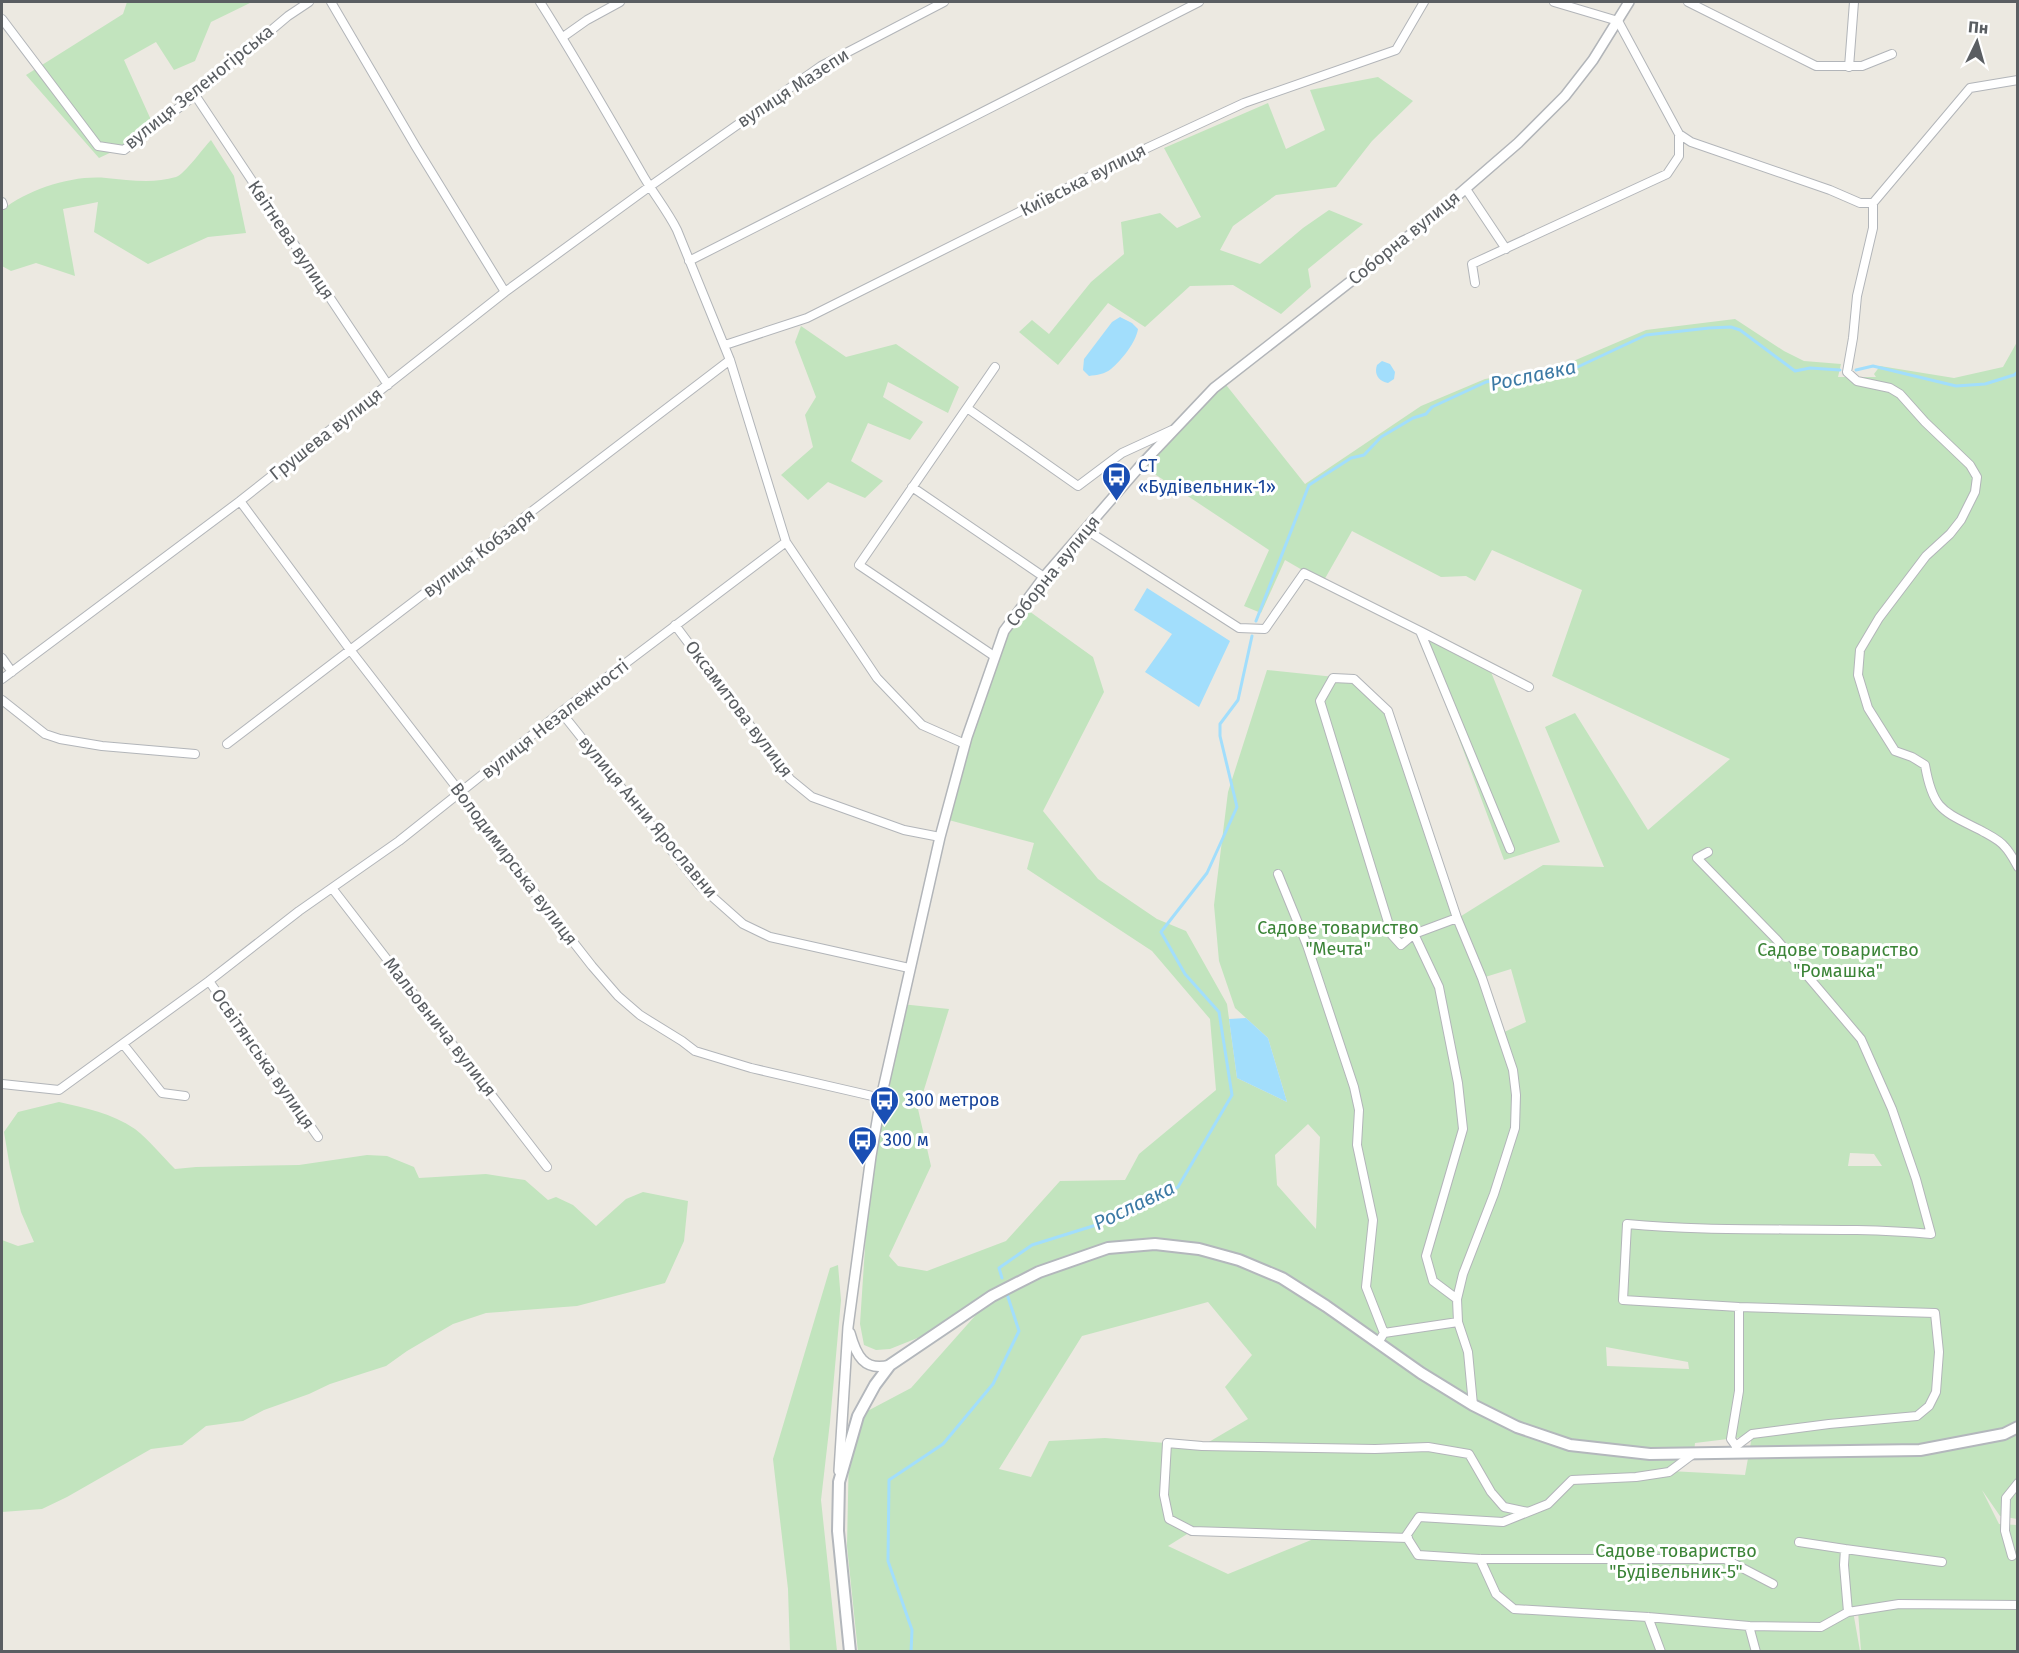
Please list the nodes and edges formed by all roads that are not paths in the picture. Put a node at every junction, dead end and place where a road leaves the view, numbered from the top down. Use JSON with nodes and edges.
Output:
{"nodes":[{"id":1,"x":309,"y":2,"type":"edge"},
{"id":2,"x":331,"y":2,"type":"edge"},
{"id":3,"x":540,"y":2,"type":"edge"},
{"id":4,"x":620,"y":2,"type":"edge"},
{"id":5,"x":944,"y":2,"type":"edge"},
{"id":6,"x":1199,"y":2,"type":"edge"},
{"id":7,"x":1424,"y":2,"type":"edge"},
{"id":8,"x":1554,"y":2,"type":"edge"},
{"id":9,"x":1629,"y":2,"type":"edge"},
{"id":10,"x":1688,"y":2,"type":"edge"},
{"id":11,"x":1854,"y":2,"type":"edge"},
{"id":12,"x":2,"y":19,"type":"edge"},
{"id":13,"x":1618,"y":21,"type":"junction"},
{"id":14,"x":563,"y":37,"type":"junction"},
{"id":15,"x":1892,"y":54,"type":"dead end"},
{"id":16,"x":1848,"y":67,"type":"junction"},
{"id":17,"x":2018,"y":80,"type":"edge"},
{"id":18,"x":195,"y":95,"type":"junction"},
{"id":19,"x":1679,"y":134,"type":"junction"},
{"id":20,"x":649,"y":187,"type":"junction"},
{"id":21,"x":1466,"y":189,"type":"junction"},
{"id":22,"x":1873,"y":203,"type":"junction"},
{"id":23,"x":1506,"y":249,"type":"junction"},
{"id":24,"x":689,"y":261,"type":"junction"},
{"id":25,"x":1474,"y":284,"type":"dead end"},
{"id":26,"x":505,"y":292,"type":"junction"},
{"id":27,"x":725,"y":345,"type":"junction"},
{"id":28,"x":730,"y":360,"type":"junction"},
{"id":29,"x":995,"y":367,"type":"dead end"},
{"id":30,"x":388,"y":385,"type":"junction"},
{"id":31,"x":967,"y":408,"type":"junction"},
{"id":32,"x":1173,"y":429,"type":"junction"},
{"id":33,"x":912,"y":487,"type":"junction"},
{"id":34,"x":240,"y":501,"type":"junction"},
{"id":35,"x":1085,"y":529,"type":"junction"},
{"id":36,"x":786,"y":542,"type":"junction"},
{"id":37,"x":1044,"y":577,"type":"junction"},
{"id":38,"x":675,"y":626,"type":"junction"},
{"id":39,"x":1420,"y":631,"type":"junction"},
{"id":40,"x":351,"y":651,"type":"junction"},
{"id":41,"x":994,"y":656,"type":"junction"},
{"id":42,"x":2,"y":658,"type":"edge"},
{"id":43,"x":12,"y":672,"type":"junction"},
{"id":44,"x":2,"y":679,"type":"edge"},
{"id":45,"x":1529,"y":687,"type":"dead end"},
{"id":46,"x":2,"y":700,"type":"edge"},
{"id":47,"x":561,"y":712,"type":"junction"},
{"id":48,"x":227,"y":744,"type":"dead end"},
{"id":49,"x":965,"y":744,"type":"junction"},
{"id":50,"x":195,"y":754,"type":"dead end"},
{"id":51,"x":460,"y":792,"type":"junction"},
{"id":52,"x":940,"y":837,"type":"junction"},
{"id":53,"x":1510,"y":849,"type":"dead end"},
{"id":54,"x":1708,"y":852,"type":"dead end"},
{"id":55,"x":2018,"y":867,"type":"edge"},
{"id":56,"x":1278,"y":874,"type":"dead end"},
{"id":57,"x":332,"y":888,"type":"junction"},
{"id":58,"x":1457,"y":918,"type":"junction"},
{"id":59,"x":1414,"y":934,"type":"junction"},
{"id":60,"x":909,"y":968,"type":"junction"},
{"id":61,"x":209,"y":981,"type":"junction"},
{"id":62,"x":123,"y":1044,"type":"junction"},
{"id":63,"x":2,"y":1084,"type":"edge"},
{"id":64,"x":185,"y":1096,"type":"dead end"},
{"id":65,"x":881,"y":1098,"type":"junction"},
{"id":66,"x":318,"y":1137,"type":"dead end"},
{"id":67,"x":547,"y":1167,"type":"dead end"},
{"id":68,"x":1456,"y":1299,"type":"junction"},
{"id":69,"x":1739,"y":1307,"type":"junction"},
{"id":70,"x":1458,"y":1322,"type":"junction"},
{"id":71,"x":848,"y":1327,"type":"junction"},
{"id":72,"x":1381,"y":1338,"type":"junction"},
{"id":73,"x":890,"y":1365,"type":"junction"},
{"id":74,"x":1473,"y":1405,"type":"junction"},
{"id":75,"x":2018,"y":1427,"type":"edge"},
{"id":76,"x":1736,"y":1450,"type":"junction"},
{"id":77,"x":1694,"y":1453,"type":"junction"},
{"id":78,"x":839,"y":1482,"type":"junction"},
{"id":79,"x":2018,"y":1483,"type":"edge"},
{"id":80,"x":1528,"y":1512,"type":"junction"},
{"id":81,"x":1408,"y":1538,"type":"junction"},
{"id":82,"x":1799,"y":1542,"type":"dead end"},
{"id":83,"x":1845,"y":1549,"type":"junction"},
{"id":84,"x":2012,"y":1556,"type":"dead end"},
{"id":85,"x":1480,"y":1559,"type":"junction"},
{"id":86,"x":1942,"y":1562,"type":"dead end"},
{"id":87,"x":1773,"y":1584,"type":"dead end"},
{"id":88,"x":2018,"y":1605,"type":"edge"},
{"id":89,"x":1848,"y":1612,"type":"junction"},
{"id":90,"x":1647,"y":1617,"type":"junction"},
{"id":91,"x":1749,"y":1626,"type":"junction"},
{"id":92,"x":850,"y":1652,"type":"edge"},
{"id":93,"x":1660,"y":1652,"type":"edge"},
{"id":94,"x":1756,"y":1652,"type":"edge"}],
"edges":[{"from":1,"to":18,"type":"street","name":"вулиця Зеленогірська"},
{"from":2,"to":26,"type":"street"},
{"from":3,"to":14,"type":"street"},
{"from":4,"to":14,"type":"street"},
{"from":5,"to":20,"type":"street","name":"вулиця Мазепи"},
{"from":6,"to":24,"type":"street"},
{"from":7,"to":27,"type":"street","name":"Київська вулиця"},
{"from":8,"to":13,"type":"street"},
{"from":9,"to":13,"type":"street","name":"Соборна вулиця"},
{"from":10,"to":16,"type":"street"},
{"from":11,"to":16,"type":"street"},
{"from":12,"to":18,"type":"street","name":"вулиця Зеленогірська"},
{"from":13,"to":19,"type":"street"},
{"from":13,"to":21,"type":"street","name":"Соборна вулиця"},
{"from":14,"to":20,"type":"street"},
{"from":15,"to":16,"type":"street"},
{"from":17,"to":22,"type":"street"},
{"from":18,"to":30,"type":"street","name":"Квітнева вулиця"},
{"from":19,"to":22,"type":"street"},
{"from":19,"to":23,"type":"street"},
{"from":20,"to":24,"type":"street"},
{"from":20,"to":26,"type":"street","name":"Грушева вулиця"},
{"from":21,"to":23,"type":"street"},
{"from":21,"to":32,"type":"street","name":"Соборна вулиця"},
{"from":22,"to":55,"type":"street"},
{"from":23,"to":25,"type":"street"},
{"from":24,"to":27,"type":"street"},
{"from":26,"to":30,"type":"street","name":"Грушева вулиця"},
{"from":27,"to":28,"type":"street"},
{"from":28,"to":36,"type":"street"},
{"from":28,"to":40,"type":"street","name":"вулиця Кобзаря"},
{"from":29,"to":31,"type":"street"},
{"from":30,"to":34,"type":"street","name":"Грушева вулиця"},
{"from":31,"to":32,"type":"street"},
{"from":31,"to":33,"type":"street"},
{"from":32,"to":35,"type":"street","name":"Соборна вулиця"},
{"from":33,"to":37,"type":"street"},
{"from":33,"to":41,"type":"street"},
{"from":34,"to":40,"type":"street","name":"Володимирська вулиця"},
{"from":34,"to":43,"type":"street","name":"Грушева вулиця"},
{"from":35,"to":37,"type":"street","name":"Соборна вулиця"},
{"from":35,"to":39,"type":"street"},
{"from":36,"to":38,"type":"street","name":"вулиця Незалежності"},
{"from":36,"to":49,"type":"street"},
{"from":37,"to":41,"type":"street","name":"Соборна вулиця"},
{"from":38,"to":47,"type":"street","name":"вулиця Незалежності"},
{"from":38,"to":52,"type":"street","name":"Оксамитова вулиця"},
{"from":39,"to":45,"type":"street"},
{"from":39,"to":53,"type":"street"},
{"from":40,"to":48,"type":"street","name":"вулиця Кобзаря"},
{"from":40,"to":51,"type":"street","name":"Володимирська вулиця"},
{"from":41,"to":49,"type":"street","name":"Соборна вулиця"},
{"from":42,"to":43,"type":"street"},
{"from":43,"to":44,"type":"street","name":"Грушева вулиця"},
{"from":46,"to":50,"type":"street"},
{"from":47,"to":51,"type":"street","name":"вулиця Незалежності"},
{"from":47,"to":60,"type":"street","name":"вулиця Анни Ярославни"},
{"from":49,"to":52,"type":"street","name":"Соборна вулиця"},
{"from":51,"to":57,"type":"street","name":"вулиця Незалежності"},
{"from":51,"to":65,"type":"street","name":"Володимирська вулиця"},
{"from":52,"to":60,"type":"street","name":"Соборна вулиця"},
{"from":54,"to":69,"type":"street"},
{"from":56,"to":72,"type":"street"},
{"from":57,"to":61,"type":"street","name":"вулиця Незалежності"},
{"from":57,"to":67,"type":"street","name":"Мальовнича вулиця"},
{"from":58,"to":59,"type":"street"},
{"from":58,"to":59,"type":"street"},
{"from":58,"to":68,"type":"street"},
{"from":59,"to":68,"type":"street"},
{"from":60,"to":65,"type":"street","name":"Соборна вулиця"},
{"from":61,"to":62,"type":"street","name":"вулиця Незалежності"},
{"from":61,"to":66,"type":"street","name":"Освітянська вулиця"},
{"from":62,"to":63,"type":"street","name":"вулиця Незалежності"},
{"from":62,"to":64,"type":"street"},
{"from":65,"to":71,"type":"street","name":"Соборна вулиця"},
{"from":68,"to":70,"type":"street"},
{"from":69,"to":76,"type":"street"},
{"from":69,"to":76,"type":"street"},
{"from":70,"to":72,"type":"street"},
{"from":70,"to":74,"type":"street"},
{"from":71,"to":73,"type":"street"},
{"from":71,"to":78,"type":"street","name":"Соборна вулиця"},
{"from":72,"to":73,"type":"main road"},
{"from":72,"to":74,"type":"main road"},
{"from":73,"to":78,"type":"main road"},
{"from":74,"to":77,"type":"main road"},
{"from":75,"to":76,"type":"main road"},
{"from":76,"to":77,"type":"main road"},
{"from":77,"to":80,"type":"street"},
{"from":78,"to":92,"type":"main road"},
{"from":79,"to":84,"type":"street"},
{"from":80,"to":81,"type":"street"},
{"from":80,"to":81,"type":"street"},
{"from":81,"to":85,"type":"street"},
{"from":82,"to":83,"type":"street"},
{"from":83,"to":86,"type":"street"},
{"from":83,"to":89,"type":"street"},
{"from":85,"to":87,"type":"street"},
{"from":85,"to":90,"type":"street"},
{"from":88,"to":89,"type":"street"},
{"from":89,"to":91,"type":"street"},
{"from":90,"to":91,"type":"street"},
{"from":90,"to":93,"type":"street"},
{"from":91,"to":94,"type":"street"}]}
